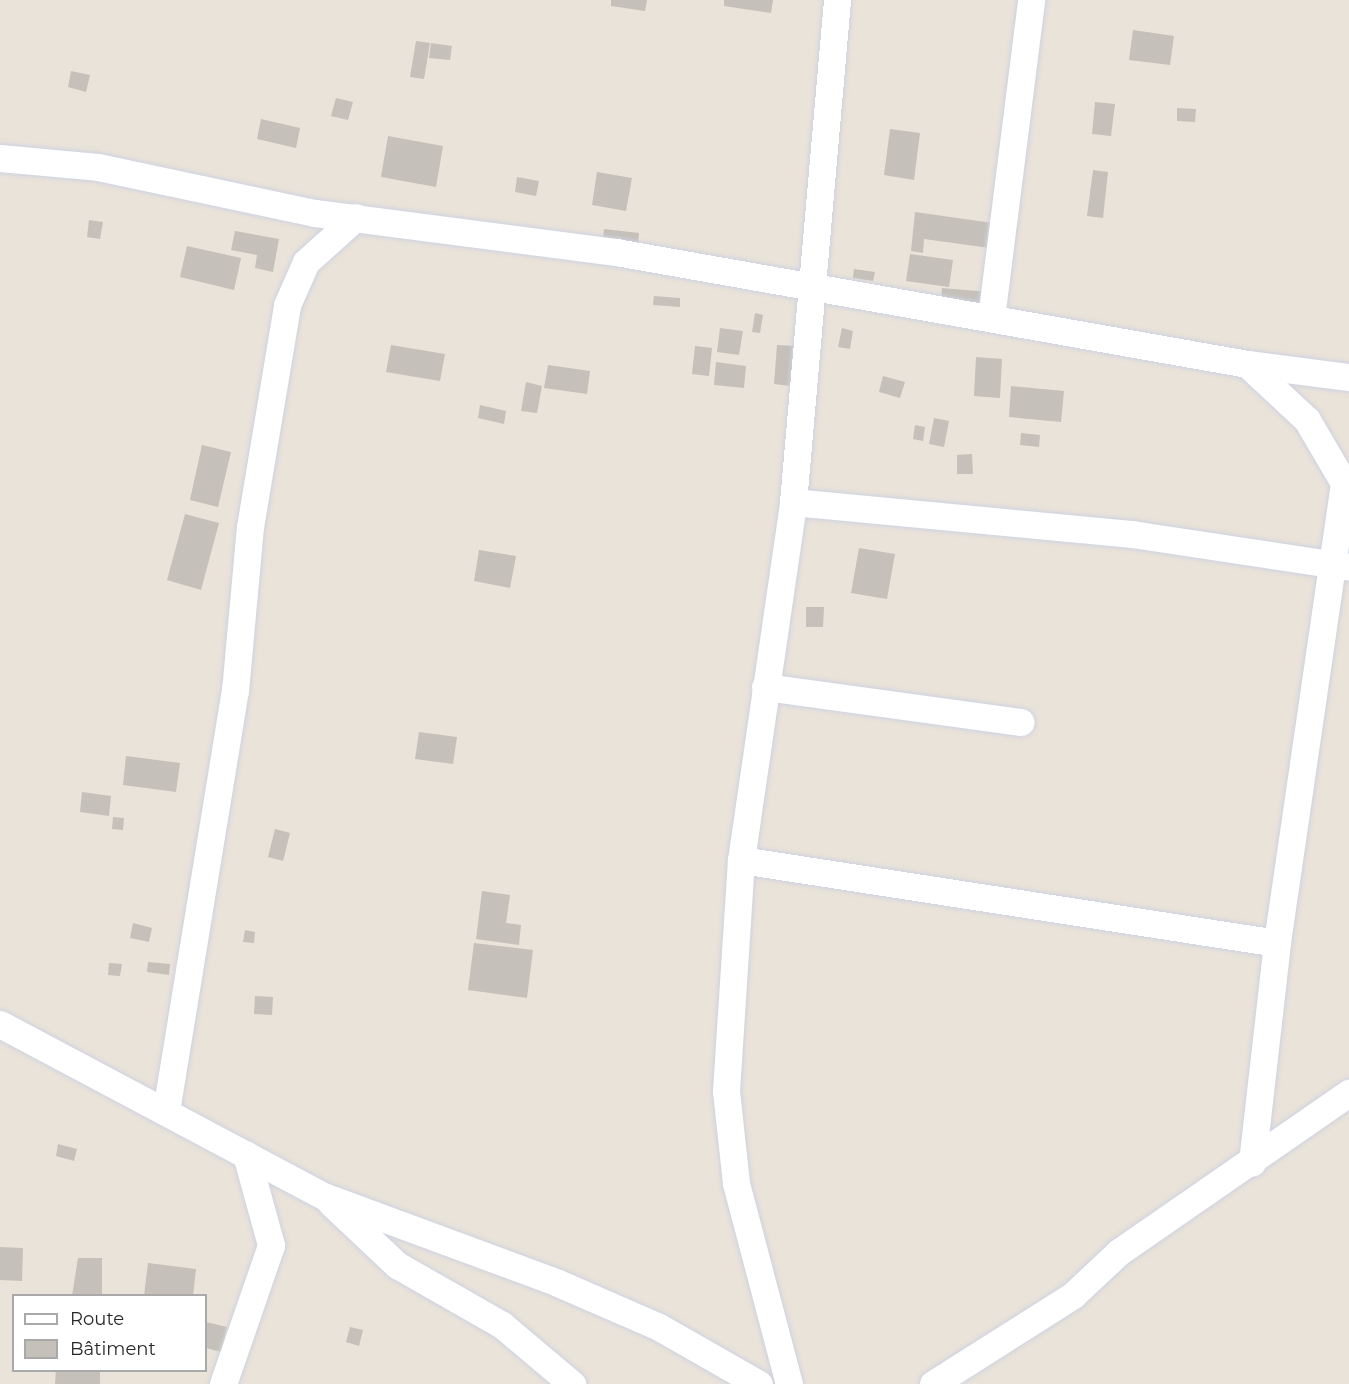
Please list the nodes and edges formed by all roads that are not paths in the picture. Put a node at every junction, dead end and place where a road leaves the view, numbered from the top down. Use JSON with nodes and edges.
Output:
{"nodes":[{"id":1,"x":837,"y":0,"type":"edge"},
{"id":2,"x":1031,"y":0,"type":"edge"},
{"id":3,"x":0,"y":158,"type":"edge"},
{"id":4,"x":356,"y":217,"type":"junction"},
{"id":5,"x":816,"y":285,"type":"junction"},
{"id":6,"x":991,"y":318,"type":"junction"},
{"id":7,"x":1247,"y":364,"type":"junction"},
{"id":8,"x":1349,"y":377,"type":"edge"},
{"id":9,"x":793,"y":502,"type":"junction"},
{"id":10,"x":1342,"y":566,"type":"edge"},
{"id":11,"x":765,"y":687,"type":"junction"},
{"id":12,"x":1021,"y":722,"type":"dead end"},
{"id":13,"x":741,"y":860,"type":"junction"},
{"id":14,"x":1277,"y":943,"type":"junction"},
{"id":15,"x":0,"y":1024,"type":"edge"},
{"id":16,"x":1349,"y":1093,"type":"edge"},
{"id":17,"x":166,"y":1111,"type":"junction"},
{"id":18,"x":246,"y":1154,"type":"junction"},
{"id":19,"x":1252,"y":1163,"type":"junction"},
{"id":20,"x":326,"y":1197,"type":"junction"},
{"id":21,"x":223,"y":1384,"type":"edge"},
{"id":22,"x":572,"y":1384,"type":"edge"},
{"id":23,"x":759,"y":1384,"type":"edge"},
{"id":24,"x":789,"y":1384,"type":"edge"},
{"id":25,"x":933,"y":1384,"type":"edge"}],
"edges":[{"from":1,"to":5,"type":"street"},
{"from":2,"to":6,"type":"street"},
{"from":3,"to":4,"type":"street"},
{"from":4,"to":5,"type":"street"},
{"from":4,"to":17,"type":"street"},
{"from":5,"to":6,"type":"street"},
{"from":5,"to":9,"type":"street"},
{"from":6,"to":7,"type":"street"},
{"from":7,"to":8,"type":"street"},
{"from":7,"to":10,"type":"street"},
{"from":9,"to":10,"type":"street"},
{"from":9,"to":11,"type":"street"},
{"from":10,"to":14,"type":"street"},
{"from":11,"to":12,"type":"street"},
{"from":11,"to":13,"type":"street"},
{"from":13,"to":14,"type":"street"},
{"from":13,"to":24,"type":"street"},
{"from":14,"to":19,"type":"street"},
{"from":15,"to":17,"type":"street"},
{"from":16,"to":19,"type":"street"},
{"from":17,"to":18,"type":"street"},
{"from":18,"to":20,"type":"street"},
{"from":18,"to":21,"type":"street"},
{"from":19,"to":25,"type":"street"},
{"from":20,"to":22,"type":"street"},
{"from":20,"to":23,"type":"street"}]}
